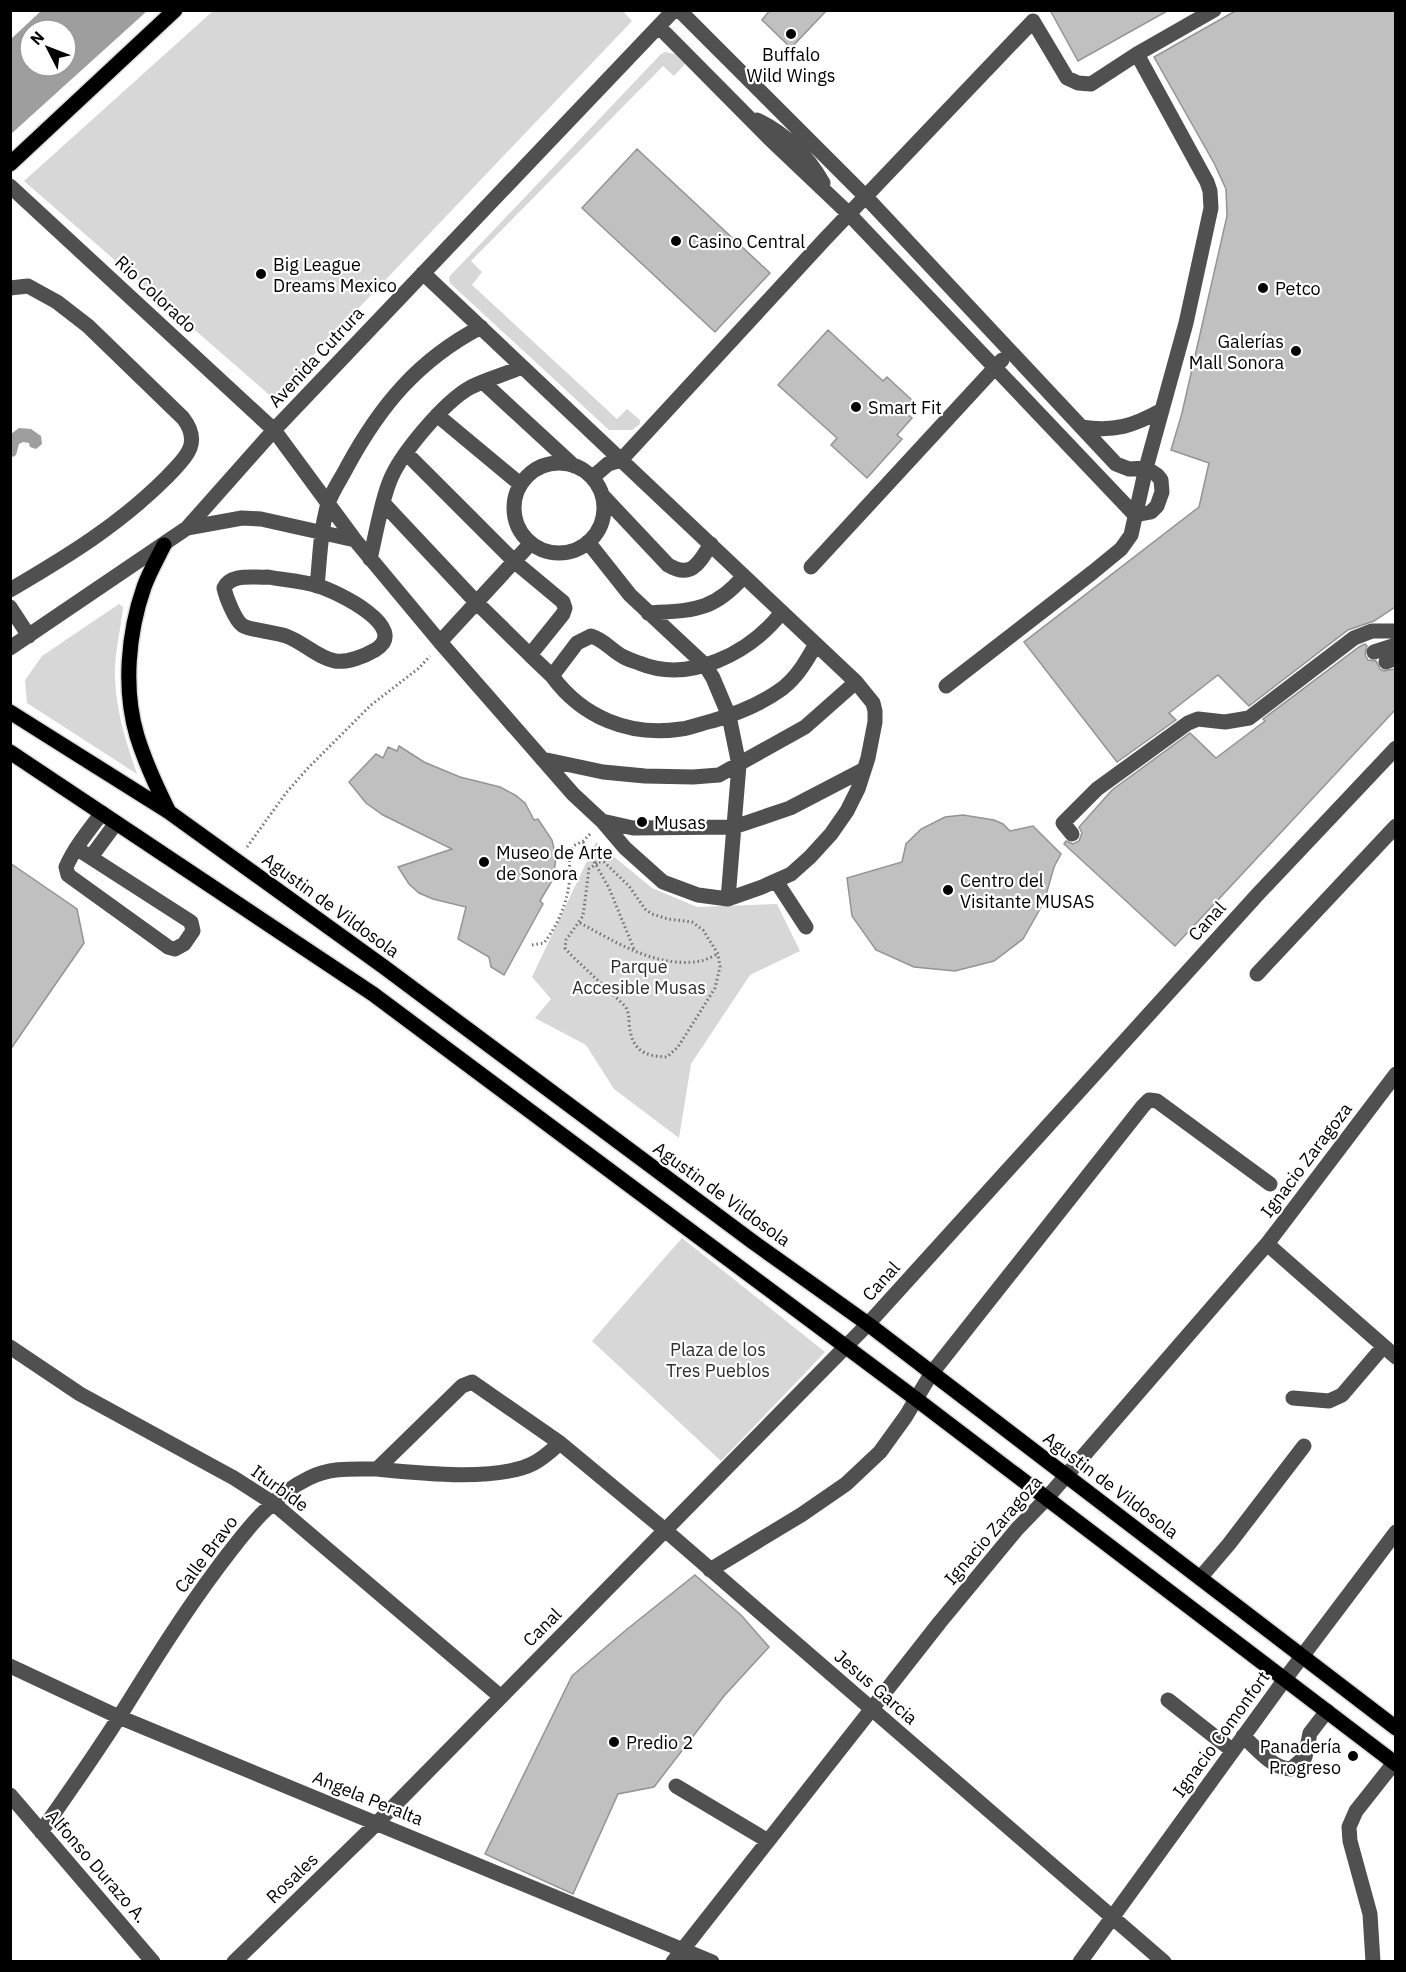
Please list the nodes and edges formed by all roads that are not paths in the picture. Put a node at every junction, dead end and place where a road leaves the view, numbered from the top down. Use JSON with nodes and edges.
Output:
{"nodes":[{"id":1,"x":175,"y":10,"type":"edge"},
{"id":2,"x":680,"y":10,"type":"edge"},
{"id":3,"x":1214,"y":10,"type":"edge"},
{"id":4,"x":1031,"y":16,"type":"edge"},
{"id":5,"x":664,"y":17,"type":"edge"},
{"id":6,"x":1137,"y":54,"type":"junction"},
{"id":7,"x":10,"y":164,"type":"edge"},
{"id":8,"x":10,"y":186,"type":"edge"},
{"id":9,"x":865,"y":196,"type":"junction"},
{"id":10,"x":849,"y":214,"type":"junction"},
{"id":11,"x":423,"y":273,"type":"junction"},
{"id":12,"x":10,"y":288,"type":"edge"},
{"id":13,"x":481,"y":327,"type":"junction"},
{"id":14,"x":1011,"y":352,"type":"junction"},
{"id":15,"x":994,"y":366,"type":"junction"},
{"id":16,"x":522,"y":367,"type":"junction"},
{"id":17,"x":484,"y":383,"type":"junction"},
{"id":18,"x":1162,"y":410,"type":"junction"},
{"id":19,"x":437,"y":414,"type":"junction"},
{"id":20,"x":1081,"y":427,"type":"junction"},
{"id":21,"x":274,"y":430,"type":"junction"},
{"id":22,"x":406,"y":453,"type":"junction"},
{"id":23,"x":621,"y":460,"type":"junction"},
{"id":24,"x":574,"y":466,"type":"junction"},
{"id":25,"x":1146,"y":468,"type":"junction"},
{"id":26,"x":593,"y":477,"type":"junction"},
{"id":27,"x":520,"y":484,"type":"junction"},
{"id":28,"x":603,"y":496,"type":"junction"},
{"id":29,"x":328,"y":502,"type":"junction"},
{"id":30,"x":384,"y":504,"type":"junction"},
{"id":31,"x":1135,"y":515,"type":"junction"},
{"id":32,"x":187,"y":528,"type":"junction"},
{"id":33,"x":322,"y":532,"type":"junction"},
{"id":34,"x":355,"y":540,"type":"junction"},
{"id":35,"x":588,"y":542,"type":"junction"},
{"id":36,"x":531,"y":543,"type":"junction"},
{"id":37,"x":711,"y":544,"type":"junction"},
{"id":38,"x":164,"y":546,"type":"junction"},
{"id":39,"x":370,"y":559,"type":"junction"},
{"id":40,"x":515,"y":562,"type":"junction"},
{"id":41,"x":811,"y":567,"type":"dead end"},
{"id":42,"x":744,"y":576,"type":"junction"},
{"id":43,"x":317,"y":586,"type":"junction"},
{"id":44,"x":10,"y":591,"type":"edge"},
{"id":45,"x":477,"y":603,"type":"junction"},
{"id":46,"x":10,"y":607,"type":"edge"},
{"id":47,"x":782,"y":612,"type":"junction"},
{"id":48,"x":648,"y":613,"type":"junction"},
{"id":49,"x":1395,"y":631,"type":"edge"},
{"id":50,"x":29,"y":636,"type":"junction"},
{"id":51,"x":440,"y":642,"type":"junction"},
{"id":52,"x":816,"y":644,"type":"junction"},
{"id":53,"x":1395,"y":645,"type":"edge"},
{"id":54,"x":10,"y":648,"type":"edge"},
{"id":55,"x":530,"y":654,"type":"junction"},
{"id":56,"x":1385,"y":657,"type":"edge"},
{"id":57,"x":705,"y":665,"type":"junction"},
{"id":58,"x":552,"y":676,"type":"junction"},
{"id":59,"x":856,"y":682,"type":"junction"},
{"id":60,"x":946,"y":686,"type":"dead end"},
{"id":61,"x":10,"y":712,"type":"edge"},
{"id":62,"x":729,"y":716,"type":"junction"},
{"id":63,"x":1395,"y":748,"type":"edge"},
{"id":64,"x":10,"y":752,"type":"edge"},
{"id":65,"x":542,"y":759,"type":"junction"},
{"id":66,"x":739,"y":765,"type":"junction"},
{"id":67,"x":863,"y":770,"type":"junction"},
{"id":68,"x":169,"y":812,"type":"junction"},
{"id":69,"x":102,"y":813,"type":"junction"},
{"id":70,"x":602,"y":822,"type":"junction"},
{"id":71,"x":116,"y":823,"type":"junction"},
{"id":72,"x":734,"y":826,"type":"junction"},
{"id":73,"x":1395,"y":826,"type":"edge"},
{"id":74,"x":1067,"y":828,"type":"dead end"},
{"id":75,"x":76,"y":848,"type":"junction"},
{"id":76,"x":91,"y":857,"type":"junction"},
{"id":77,"x":776,"y":881,"type":"junction"},
{"id":78,"x":728,"y":899,"type":"junction"},
{"id":79,"x":806,"y":927,"type":"dead end"},
{"id":80,"x":1257,"y":974,"type":"dead end"},
{"id":81,"x":1395,"y":1074,"type":"edge"},
{"id":82,"x":1270,"y":1184,"type":"dead end"},
{"id":83,"x":1267,"y":1244,"type":"junction"},
{"id":84,"x":868,"y":1324,"type":"junction"},
{"id":85,"x":846,"y":1346,"type":"junction"},
{"id":86,"x":10,"y":1347,"type":"edge"},
{"id":87,"x":1383,"y":1347,"type":"junction"},
{"id":88,"x":1395,"y":1357,"type":"edge"},
{"id":89,"x":931,"y":1374,"type":"junction"},
{"id":90,"x":1293,"y":1398,"type":"dead end"},
{"id":91,"x":916,"y":1399,"type":"junction"},
{"id":92,"x":560,"y":1443,"type":"junction"},
{"id":93,"x":1304,"y":1446,"type":"dead end"},
{"id":94,"x":377,"y":1469,"type":"junction"},
{"id":95,"x":1066,"y":1475,"type":"junction"},
{"id":96,"x":1046,"y":1499,"type":"junction"},
{"id":97,"x":273,"y":1503,"type":"junction"},
{"id":98,"x":665,"y":1530,"type":"junction"},
{"id":99,"x":1395,"y":1532,"type":"edge"},
{"id":100,"x":710,"y":1570,"type":"junction"},
{"id":101,"x":1200,"y":1578,"type":"junction"},
{"id":102,"x":1303,"y":1656,"type":"junction"},
{"id":103,"x":10,"y":1666,"type":"edge"},
{"id":104,"x":1285,"y":1679,"type":"junction"},
{"id":105,"x":501,"y":1697,"type":"junction"},
{"id":106,"x":1168,"y":1700,"type":"dead end"},
{"id":107,"x":872,"y":1710,"type":"junction"},
{"id":108,"x":1327,"y":1711,"type":"junction"},
{"id":109,"x":119,"y":1717,"type":"junction"},
{"id":110,"x":1395,"y":1728,"type":"edge"},
{"id":111,"x":1243,"y":1736,"type":"junction"},
{"id":112,"x":1233,"y":1751,"type":"junction"},
{"id":113,"x":1395,"y":1763,"type":"edge"},
{"id":114,"x":676,"y":1786,"type":"dead end"},
{"id":115,"x":10,"y":1795,"type":"edge"},
{"id":116,"x":377,"y":1823,"type":"junction"},
{"id":117,"x":41,"y":1832,"type":"junction"},
{"id":118,"x":768,"y":1841,"type":"junction"},
{"id":119,"x":1112,"y":1917,"type":"junction"},
{"id":120,"x":682,"y":1949,"type":"junction"},
{"id":121,"x":153,"y":1962,"type":"edge"},
{"id":122,"x":234,"y":1962,"type":"edge"},
{"id":123,"x":672,"y":1962,"type":"edge"},
{"id":124,"x":712,"y":1962,"type":"edge"},
{"id":125,"x":1080,"y":1962,"type":"edge"},
{"id":126,"x":1164,"y":1962,"type":"edge"},
{"id":127,"x":1373,"y":1962,"type":"edge"}],
"edges":[{"from":1,"to":7,"type":"main road"},
{"from":2,"to":9,"type":"street"},
{"from":3,"to":6,"type":"street"},
{"from":4,"to":6,"type":"street"},
{"from":4,"to":9,"type":"street"},
{"from":5,"to":10,"type":"street"},
{"from":5,"to":11,"type":"street","name":"Avenida Cutrura"},
{"from":6,"to":18,"type":"street"},
{"from":8,"to":21,"type":"street","name":"Rio Colorado"},
{"from":9,"to":10,"type":"street"},
{"from":9,"to":14,"type":"street"},
{"from":10,"to":15,"type":"street"},
{"from":10,"to":23,"type":"street"},
{"from":11,"to":13,"type":"street"},
{"from":11,"to":21,"type":"street","name":"Avenida Cutrura"},
{"from":12,"to":44,"type":"street"},
{"from":13,"to":16,"type":"street"},
{"from":13,"to":29,"type":"street"},
{"from":14,"to":15,"type":"street"},
{"from":14,"to":20,"type":"street"},
{"from":15,"to":31,"type":"street"},
{"from":15,"to":41,"type":"street"},
{"from":16,"to":17,"type":"street"},
{"from":16,"to":23,"type":"street"},
{"from":17,"to":19,"type":"street"},
{"from":17,"to":24,"type":"street"},
{"from":18,"to":20,"type":"street"},
{"from":18,"to":25,"type":"street"},
{"from":19,"to":22,"type":"street"},
{"from":19,"to":27,"type":"street"},
{"from":20,"to":25,"type":"street"},
{"from":21,"to":29,"type":"street","name":"Rio Colorado"},
{"from":21,"to":32,"type":"street","name":"Avenida Cutrura"},
{"from":22,"to":30,"type":"street"},
{"from":22,"to":40,"type":"street"},
{"from":23,"to":26,"type":"street"},
{"from":23,"to":37,"type":"street"},
{"from":24,"to":26,"type":"street"},
{"from":24,"to":27,"type":"street"},
{"from":25,"to":31,"type":"street"},
{"from":25,"to":31,"type":"street"},
{"from":26,"to":28,"type":"street"},
{"from":27,"to":36,"type":"street"},
{"from":28,"to":35,"type":"street"},
{"from":28,"to":37,"type":"street"},
{"from":29,"to":33,"type":"street"},
{"from":29,"to":34,"type":"street","name":"Rio Colorado"},
{"from":30,"to":39,"type":"street"},
{"from":30,"to":45,"type":"street"},
{"from":31,"to":60,"type":"street"},
{"from":32,"to":33,"type":"street"},
{"from":32,"to":38,"type":"street","name":"Avenida Cutrura"},
{"from":33,"to":34,"type":"street"},
{"from":33,"to":43,"type":"street"},
{"from":34,"to":39,"type":"street","name":"Rio Colorado"},
{"from":35,"to":36,"type":"street"},
{"from":35,"to":48,"type":"street"},
{"from":36,"to":40,"type":"street"},
{"from":37,"to":42,"type":"street"},
{"from":38,"to":50,"type":"street","name":"Avenida Cutrura"},
{"from":38,"to":68,"type":"main road"},
{"from":39,"to":51,"type":"street","name":"Rio Colorado"},
{"from":40,"to":45,"type":"street"},
{"from":40,"to":55,"type":"street"},
{"from":42,"to":47,"type":"street"},
{"from":42,"to":48,"type":"street"},
{"from":43,"to":43,"type":"street"},
{"from":45,"to":51,"type":"street"},
{"from":45,"to":55,"type":"street"},
{"from":46,"to":50,"type":"street"},
{"from":47,"to":52,"type":"street"},
{"from":47,"to":57,"type":"street"},
{"from":48,"to":57,"type":"street"},
{"from":49,"to":74,"type":"street"},
{"from":50,"to":54,"type":"street","name":"Avenida Cutrura"},
{"from":51,"to":65,"type":"street","name":"Rio Colorado"},
{"from":52,"to":59,"type":"street"},
{"from":52,"to":62,"type":"street"},
{"from":53,"to":56,"type":"street"},
{"from":55,"to":58,"type":"street"},
{"from":57,"to":58,"type":"street"},
{"from":57,"to":62,"type":"street"},
{"from":58,"to":62,"type":"street"},
{"from":59,"to":66,"type":"street"},
{"from":59,"to":67,"type":"street"},
{"from":61,"to":68,"type":"main road","name":"Agustin de Vildosola"},
{"from":62,"to":66,"type":"street"},
{"from":63,"to":84,"type":"street","name":"Canal"},
{"from":64,"to":69,"type":"main road"},
{"from":65,"to":66,"type":"street"},
{"from":65,"to":70,"type":"street","name":"Rio Colorado"},
{"from":66,"to":72,"type":"street"},
{"from":67,"to":72,"type":"street"},
{"from":67,"to":77,"type":"street"},
{"from":68,"to":84,"type":"main road","name":"Agustin de Vildosola"},
{"from":69,"to":71,"type":"main road"},
{"from":69,"to":75,"type":"street"},
{"from":70,"to":72,"type":"street"},
{"from":70,"to":78,"type":"street","name":"Rio Colorado"},
{"from":71,"to":76,"type":"street"},
{"from":71,"to":85,"type":"main road"},
{"from":72,"to":78,"type":"street"},
{"from":73,"to":80,"type":"street"},
{"from":75,"to":76,"type":"street"},
{"from":75,"to":76,"type":"street"},
{"from":77,"to":78,"type":"street"},
{"from":77,"to":79,"type":"street"},
{"from":81,"to":83,"type":"street","name":"Ignacio Zaragoza"},
{"from":82,"to":89,"type":"street"},
{"from":83,"to":87,"type":"street"},
{"from":83,"to":95,"type":"street","name":"Ignacio Zaragoza"},
{"from":84,"to":85,"type":"street","name":"Canal"},
{"from":84,"to":89,"type":"main road","name":"Agustin de Vildosola"},
{"from":85,"to":91,"type":"main road"},
{"from":85,"to":98,"type":"street","name":"Canal"},
{"from":86,"to":97,"type":"street","name":"Iturbide"},
{"from":87,"to":88,"type":"street"},
{"from":87,"to":90,"type":"street"},
{"from":89,"to":91,"type":"street"},
{"from":89,"to":95,"type":"main road","name":"Agustin de Vildosola"},
{"from":91,"to":96,"type":"main road"},
{"from":91,"to":100,"type":"street"},
{"from":92,"to":94,"type":"street"},
{"from":92,"to":94,"type":"street","name":"Jesus Garcia"},
{"from":92,"to":98,"type":"street","name":"Jesus Garcia"},
{"from":93,"to":101,"type":"street"},
{"from":94,"to":97,"type":"street","name":"Calle Bravo"},
{"from":95,"to":96,"type":"street","name":"Ignacio Zaragoza"},
{"from":95,"to":101,"type":"main road","name":"Agustin de Vildosola"},
{"from":96,"to":104,"type":"main road"},
{"from":96,"to":107,"type":"street","name":"Ignacio Zaragoza"},
{"from":97,"to":105,"type":"street","name":"Iturbide"},
{"from":97,"to":109,"type":"street","name":"Calle Bravo"},
{"from":98,"to":100,"type":"street","name":"Jesus Garcia"},
{"from":98,"to":105,"type":"street","name":"Canal"},
{"from":99,"to":102,"type":"street","name":"Ignacio Comonfort"},
{"from":100,"to":107,"type":"street","name":"Jesus Garcia"},
{"from":101,"to":102,"type":"main road","name":"Agustin de Vildosola"},
{"from":102,"to":104,"type":"street","name":"Ignacio Comonfort"},
{"from":102,"to":110,"type":"main road","name":"Agustin de Vildosola"},
{"from":103,"to":109,"type":"street","name":"Angela Peralta"},
{"from":104,"to":108,"type":"main road"},
{"from":104,"to":111,"type":"street","name":"Ignacio Comonfort"},
{"from":105,"to":116,"type":"street","name":"Canal"},
{"from":106,"to":112,"type":"street"},
{"from":107,"to":118,"type":"street","name":"Ignacio Zaragoza"},
{"from":107,"to":119,"type":"street","name":"Jesus Garcia"},
{"from":108,"to":111,"type":"street"},
{"from":108,"to":113,"type":"main road"},
{"from":109,"to":116,"type":"street","name":"Angela Peralta"},
{"from":109,"to":117,"type":"street","name":"Calle Bravo"},
{"from":111,"to":112,"type":"street","name":"Ignacio Comonfort"},
{"from":112,"to":119,"type":"street","name":"Ignacio Comonfort"},
{"from":113,"to":127,"type":"street"},
{"from":114,"to":118,"type":"street"},
{"from":115,"to":117,"type":"street","name":"Alfonso Durazo A."},
{"from":116,"to":120,"type":"street","name":"Angela Peralta"},
{"from":116,"to":122,"type":"street","name":"Rosales"},
{"from":117,"to":121,"type":"street","name":"Alfonso Durazo A."},
{"from":118,"to":120,"type":"street","name":"Ignacio Zaragoza"},
{"from":119,"to":125,"type":"street","name":"Ignacio Comonfort"},
{"from":119,"to":126,"type":"street","name":"Jesus Garcia"},
{"from":120,"to":123,"type":"street","name":"Ignacio Zaragoza"},
{"from":120,"to":124,"type":"street","name":"Angela Peralta"}]}
